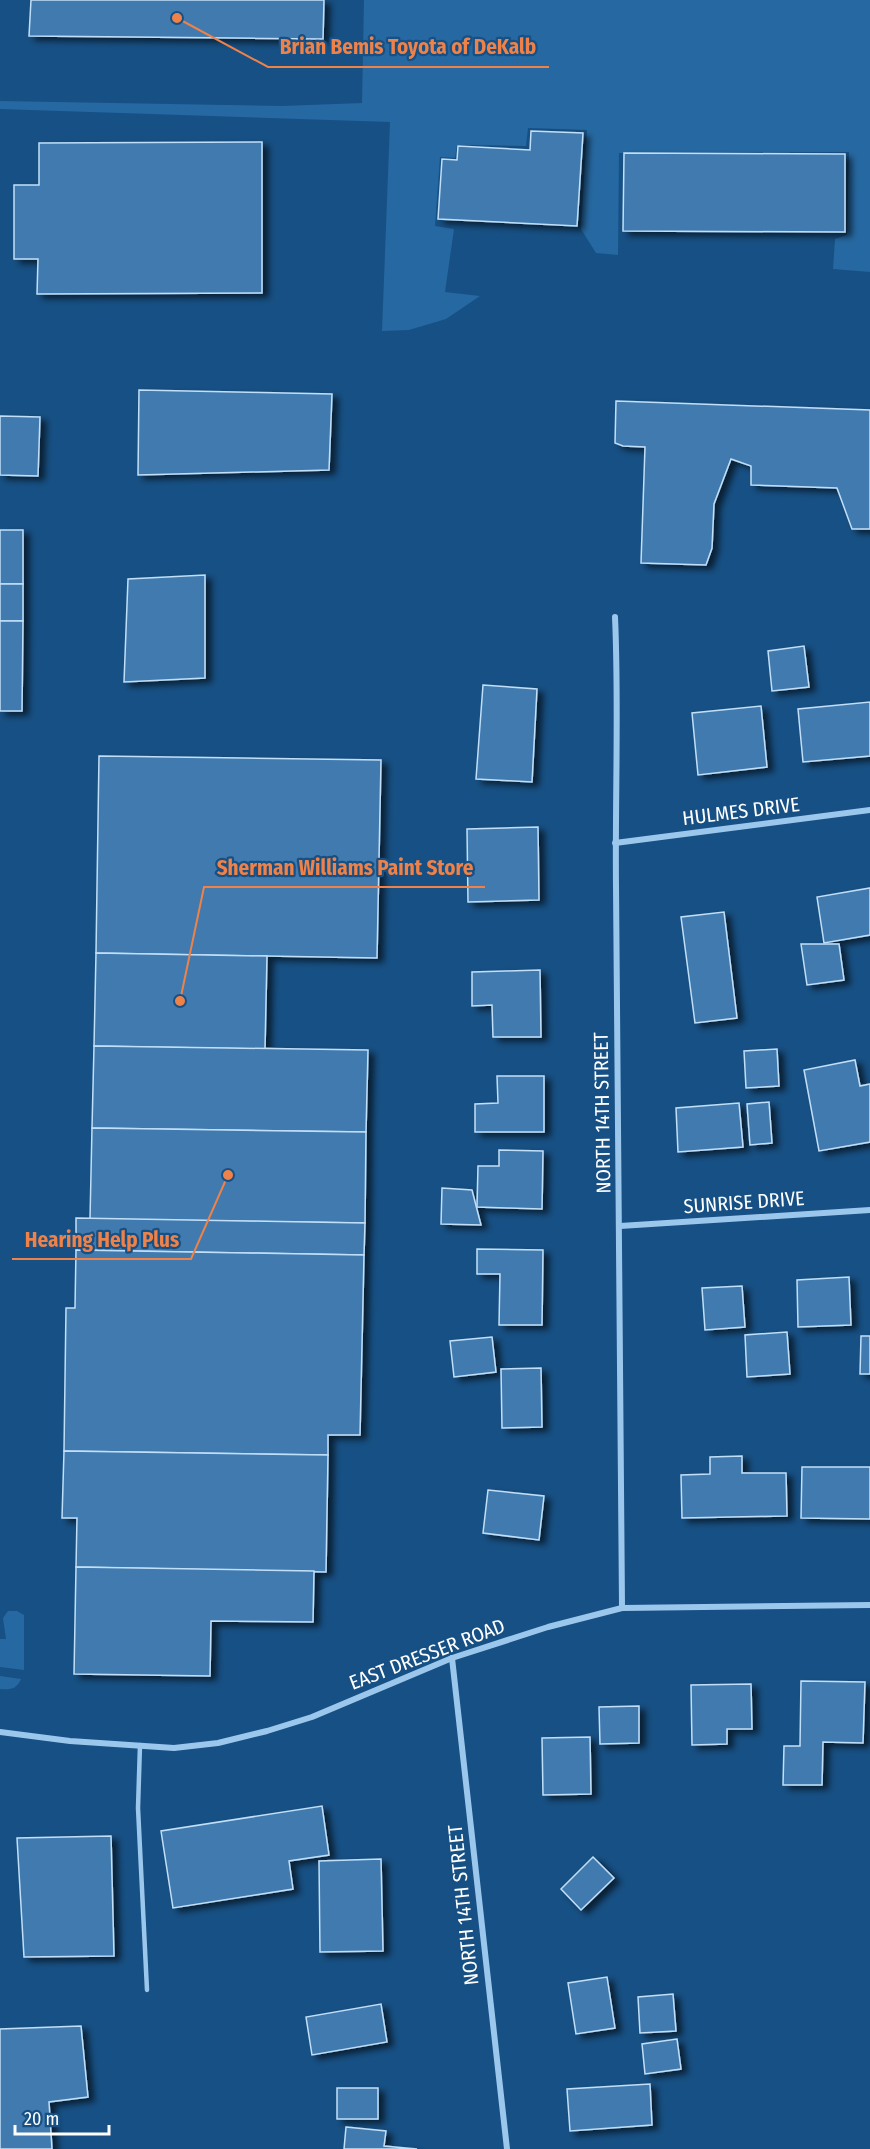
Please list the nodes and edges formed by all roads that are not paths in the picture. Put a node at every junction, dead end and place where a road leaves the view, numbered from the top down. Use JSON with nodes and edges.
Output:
{"nodes":[{"id":1,"x":615,"y":617,"type":"dead end"},
{"id":2,"x":870,"y":810,"type":"edge"},
{"id":3,"x":615,"y":843,"type":"junction"},
{"id":4,"x":870,"y":1210,"type":"edge"},
{"id":5,"x":620,"y":1226,"type":"junction"},
{"id":6,"x":870,"y":1605,"type":"edge"},
{"id":7,"x":622,"y":1608,"type":"junction"},
{"id":8,"x":452,"y":1658,"type":"junction"},
{"id":9,"x":0,"y":1732,"type":"edge"},
{"id":10,"x":140,"y":1745,"type":"junction"},
{"id":11,"x":147,"y":1990,"type":"dead end"},
{"id":12,"x":507,"y":2149,"type":"edge"}],
"edges":[{"from":1,"to":3,"type":"street","name":"NORTH 14TH STREET"},
{"from":2,"to":3,"type":"street","name":"HULMES DRIVE"},
{"from":3,"to":5,"type":"street","name":"NORTH 14TH STREET"},
{"from":4,"to":5,"type":"street","name":"SUNRISE DRIVE"},
{"from":5,"to":7,"type":"street","name":"NORTH 14TH STREET"},
{"from":6,"to":7,"type":"street","name":"EAST DRESSER ROAD"},
{"from":7,"to":8,"type":"street","name":"EAST DRESSER ROAD"},
{"from":8,"to":10,"type":"street","name":"EAST DRESSER ROAD"},
{"from":8,"to":12,"type":"street","name":"NORTH 14TH STREET"},
{"from":9,"to":10,"type":"street","name":"EAST DRESSER ROAD"},
{"from":10,"to":11,"type":"lane"}]}
